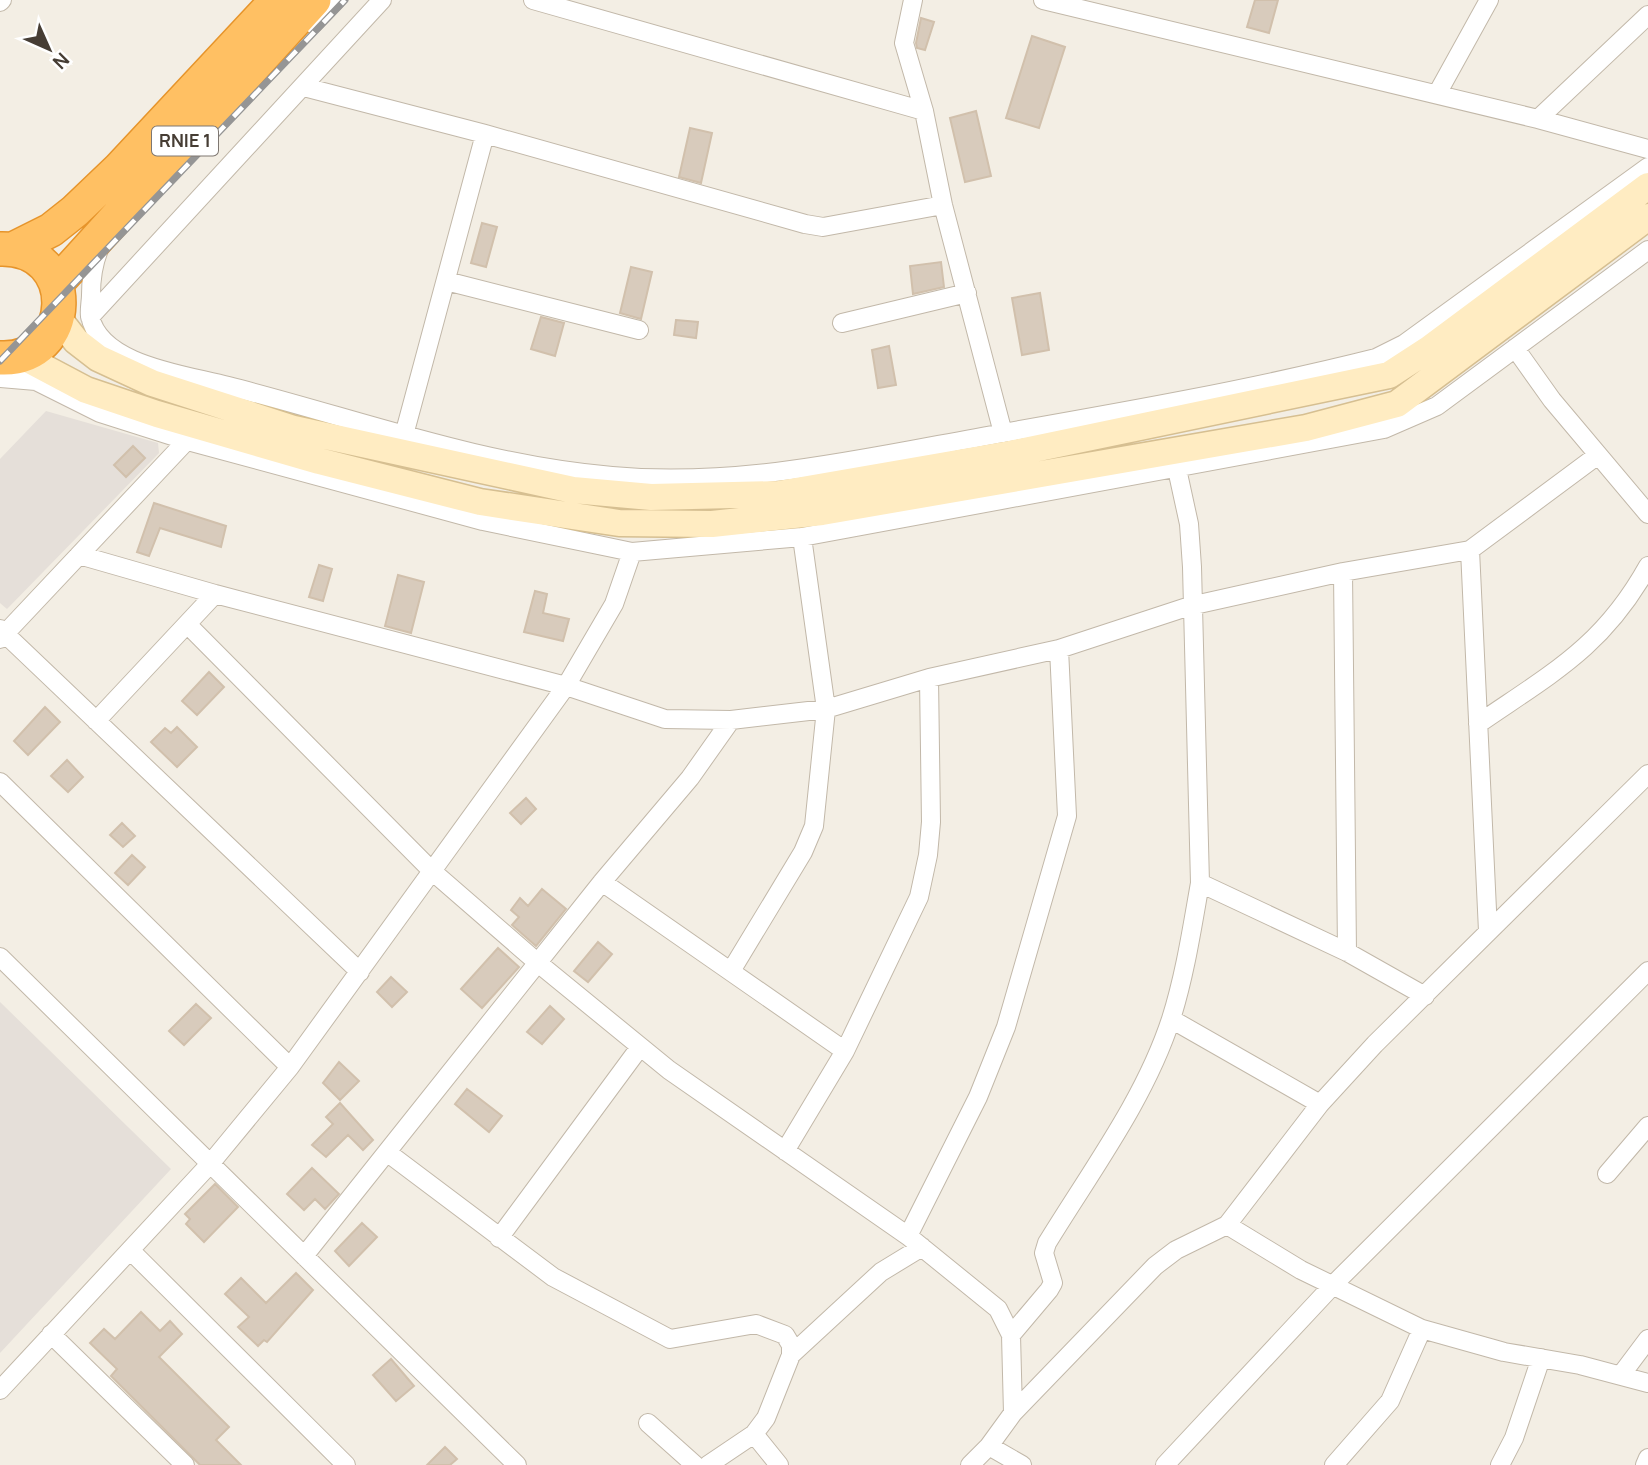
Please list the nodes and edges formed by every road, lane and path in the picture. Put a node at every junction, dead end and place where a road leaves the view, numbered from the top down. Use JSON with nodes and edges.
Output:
{"nodes":[{"id":1,"x":277,"y":0,"type":"edge"},
{"id":2,"x":314,"y":0,"type":"edge"},
{"id":3,"x":336,"y":0,"type":"edge"},
{"id":4,"x":382,"y":0,"type":"edge"},
{"id":5,"x":533,"y":0,"type":"edge"},
{"id":6,"x":913,"y":0,"type":"edge"},
{"id":7,"x":1043,"y":0,"type":"edge"},
{"id":8,"x":1488,"y":0,"type":"edge"},
{"id":9,"x":1648,"y":15,"type":"edge"},
{"id":10,"x":304,"y":87,"type":"junction"},
{"id":11,"x":1437,"y":94,"type":"junction"},
{"id":12,"x":924,"y":111,"type":"junction"},
{"id":13,"x":1538,"y":119,"type":"junction"},
{"id":14,"x":485,"y":134,"type":"junction"},
{"id":15,"x":1648,"y":149,"type":"edge"},
{"id":16,"x":1648,"y":167,"type":"edge"},
{"id":17,"x":1648,"y":186,"type":"edge"},
{"id":18,"x":943,"y":205,"type":"junction"},
{"id":19,"x":1648,"y":217,"type":"edge"},
{"id":20,"x":6,"y":248,"type":"edge"},
{"id":21,"x":1648,"y":250,"type":"edge"},
{"id":22,"x":446,"y":281,"type":"junction"},
{"id":23,"x":57,"y":284,"type":"junction"},
{"id":24,"x":967,"y":293,"type":"junction"},
{"id":25,"x":90,"y":317,"type":"junction"},
{"id":26,"x":58,"y":318,"type":"junction"},
{"id":27,"x":842,"y":323,"type":"dead end"},
{"id":28,"x":639,"y":330,"type":"dead end"},
{"id":29,"x":1515,"y":348,"type":"junction"},
{"id":30,"x":7,"y":364,"type":"edge"},
{"id":31,"x":192,"y":433,"type":"junction"},
{"id":32,"x":1003,"y":433,"type":"junction"},
{"id":33,"x":404,"y":435,"type":"junction"},
{"id":34,"x":1598,"y":455,"type":"junction"},
{"id":35,"x":1177,"y":469,"type":"junction"},
{"id":36,"x":1648,"y":514,"type":"edge"},
{"id":37,"x":802,"y":537,"type":"junction"},
{"id":38,"x":1470,"y":550,"type":"junction"},
{"id":39,"x":632,"y":552,"type":"junction"},
{"id":40,"x":79,"y":555,"type":"junction"},
{"id":41,"x":1648,"y":566,"type":"edge"},
{"id":42,"x":1343,"y":572,"type":"junction"},
{"id":43,"x":215,"y":594,"type":"junction"},
{"id":44,"x":1191,"y":606,"type":"junction"},
{"id":45,"x":188,"y":625,"type":"junction"},
{"id":46,"x":2,"y":634,"type":"edge"},
{"id":47,"x":1059,"y":649,"type":"junction"},
{"id":48,"x":929,"y":678,"type":"junction"},
{"id":49,"x":566,"y":686,"type":"junction"},
{"id":50,"x":826,"y":709,"type":"junction"},
{"id":51,"x":731,"y":720,"type":"junction"},
{"id":52,"x":96,"y":721,"type":"junction"},
{"id":53,"x":1478,"y":723,"type":"junction"},
{"id":54,"x":1648,"y":774,"type":"edge"},
{"id":55,"x":0,"y":782,"type":"edge"},
{"id":56,"x":432,"y":871,"type":"junction"},
{"id":57,"x":602,"y":882,"type":"junction"},
{"id":58,"x":1200,"y":883,"type":"junction"},
{"id":59,"x":1488,"y":931,"type":"junction"},
{"id":60,"x":1347,"y":952,"type":"junction"},
{"id":61,"x":0,"y":957,"type":"edge"},
{"id":62,"x":538,"y":963,"type":"junction"},
{"id":63,"x":731,"y":971,"type":"junction"},
{"id":64,"x":1648,"y":971,"type":"edge"},
{"id":65,"x":360,"y":972,"type":"junction"},
{"id":66,"x":1424,"y":996,"type":"junction"},
{"id":67,"x":1171,"y":1020,"type":"junction"},
{"id":68,"x":640,"y":1047,"type":"junction"},
{"id":69,"x":845,"y":1051,"type":"junction"},
{"id":70,"x":290,"y":1067,"type":"junction"},
{"id":71,"x":1320,"y":1104,"type":"junction"},
{"id":72,"x":1648,"y":1126,"type":"edge"},
{"id":73,"x":785,"y":1151,"type":"junction"},
{"id":74,"x":388,"y":1153,"type":"junction"},
{"id":75,"x":210,"y":1164,"type":"junction"},
{"id":76,"x":1607,"y":1174,"type":"dead end"},
{"id":77,"x":1227,"y":1226,"type":"junction"},
{"id":78,"x":499,"y":1238,"type":"junction"},
{"id":79,"x":915,"y":1241,"type":"junction"},
{"id":80,"x":130,"y":1250,"type":"junction"},
{"id":81,"x":304,"y":1256,"type":"junction"},
{"id":82,"x":1334,"y":1284,"type":"junction"},
{"id":83,"x":1422,"y":1329,"type":"junction"},
{"id":84,"x":51,"y":1334,"type":"junction"},
{"id":85,"x":1012,"y":1335,"type":"junction"},
{"id":86,"x":1648,"y":1339,"type":"edge"},
{"id":87,"x":791,"y":1355,"type":"junction"},
{"id":88,"x":1541,"y":1358,"type":"junction"},
{"id":89,"x":1621,"y":1375,"type":"junction"},
{"id":90,"x":1648,"y":1382,"type":"edge"},
{"id":91,"x":0,"y":1390,"type":"edge"},
{"id":92,"x":1013,"y":1413,"type":"junction"},
{"id":93,"x":648,"y":1423,"type":"dead end"},
{"id":94,"x":754,"y":1434,"type":"junction"},
{"id":95,"x":989,"y":1446,"type":"junction"},
{"id":96,"x":1648,"y":1458,"type":"edge"},
{"id":97,"x":185,"y":1465,"type":"edge"},
{"id":98,"x":346,"y":1465,"type":"edge"},
{"id":99,"x":517,"y":1465,"type":"edge"},
{"id":100,"x":695,"y":1465,"type":"edge"},
{"id":101,"x":708,"y":1465,"type":"edge"},
{"id":102,"x":779,"y":1465,"type":"edge"},
{"id":103,"x":970,"y":1465,"type":"edge"},
{"id":104,"x":1022,"y":1465,"type":"edge"},
{"id":105,"x":1165,"y":1465,"type":"edge"},
{"id":106,"x":1334,"y":1465,"type":"edge"},
{"id":107,"x":1500,"y":1465,"type":"edge"},
{"id":108,"x":1645,"y":1465,"type":"edge"}],
"edges":[{"from":1,"to":20,"type":"highway","number":"RNIE 1"},
{"from":2,"to":23,"type":"highway","number":"RNIE 1"},
{"from":3,"to":25,"type":"street"},
{"from":4,"to":10,"type":"street"},
{"from":5,"to":12,"type":"street"},
{"from":6,"to":12,"type":"street"},
{"from":7,"to":11,"type":"street"},
{"from":8,"to":11,"type":"street"},
{"from":9,"to":13,"type":"street"},
{"from":10,"to":14,"type":"street"},
{"from":10,"to":25,"type":"street"},
{"from":11,"to":13,"type":"street"},
{"from":12,"to":18,"type":"street"},
{"from":13,"to":15,"type":"street"},
{"from":14,"to":18,"type":"street"},
{"from":14,"to":22,"type":"street"},
{"from":16,"to":32,"type":"street"},
{"from":17,"to":26,"type":"street"},
{"from":18,"to":24,"type":"street"},
{"from":19,"to":31,"type":"street"},
{"from":20,"to":23,"type":"highway","number":"RNIE 1"},
{"from":21,"to":29,"type":"street"},
{"from":22,"to":28,"type":"street"},
{"from":22,"to":33,"type":"street"},
{"from":23,"to":26,"type":"highway"},
{"from":24,"to":27,"type":"street"},
{"from":24,"to":32,"type":"street"},
{"from":25,"to":33,"type":"street"},
{"from":26,"to":30,"type":"highway"},
{"from":29,"to":34,"type":"street"},
{"from":29,"to":35,"type":"street"},
{"from":30,"to":31,"type":"street"},
{"from":31,"to":39,"type":"street"},
{"from":31,"to":40,"type":"street"},
{"from":32,"to":33,"type":"street"},
{"from":34,"to":36,"type":"street"},
{"from":34,"to":38,"type":"street"},
{"from":35,"to":37,"type":"street"},
{"from":35,"to":44,"type":"street"},
{"from":37,"to":39,"type":"street"},
{"from":37,"to":50,"type":"street"},
{"from":38,"to":42,"type":"street"},
{"from":38,"to":53,"type":"street"},
{"from":39,"to":49,"type":"street"},
{"from":40,"to":43,"type":"street"},
{"from":40,"to":46,"type":"street"},
{"from":41,"to":53,"type":"street"},
{"from":42,"to":44,"type":"street"},
{"from":42,"to":60,"type":"street"},
{"from":43,"to":45,"type":"street"},
{"from":43,"to":49,"type":"street"},
{"from":44,"to":47,"type":"street"},
{"from":44,"to":58,"type":"street"},
{"from":45,"to":52,"type":"street"},
{"from":45,"to":56,"type":"street"},
{"from":46,"to":52,"type":"street"},
{"from":47,"to":48,"type":"street"},
{"from":47,"to":79,"type":"street"},
{"from":48,"to":50,"type":"street"},
{"from":48,"to":69,"type":"street"},
{"from":49,"to":51,"type":"street"},
{"from":49,"to":56,"type":"street"},
{"from":50,"to":51,"type":"street"},
{"from":50,"to":63,"type":"street"},
{"from":51,"to":57,"type":"street"},
{"from":52,"to":65,"type":"street"},
{"from":53,"to":59,"type":"street"},
{"from":54,"to":59,"type":"street"},
{"from":55,"to":70,"type":"street"},
{"from":56,"to":62,"type":"street"},
{"from":56,"to":65,"type":"street"},
{"from":57,"to":62,"type":"street"},
{"from":57,"to":63,"type":"street"},
{"from":58,"to":60,"type":"street"},
{"from":58,"to":67,"type":"street"},
{"from":59,"to":66,"type":"street"},
{"from":60,"to":66,"type":"street"},
{"from":61,"to":75,"type":"street"},
{"from":62,"to":68,"type":"street"},
{"from":62,"to":74,"type":"street"},
{"from":63,"to":69,"type":"street"},
{"from":64,"to":82,"type":"street"},
{"from":65,"to":70,"type":"street"},
{"from":66,"to":71,"type":"street"},
{"from":67,"to":71,"type":"street"},
{"from":67,"to":85,"type":"street"},
{"from":68,"to":73,"type":"street"},
{"from":68,"to":78,"type":"street"},
{"from":69,"to":73,"type":"street"},
{"from":70,"to":75,"type":"street"},
{"from":71,"to":77,"type":"street"},
{"from":72,"to":76,"type":"street"},
{"from":73,"to":79,"type":"street"},
{"from":74,"to":78,"type":"street"},
{"from":74,"to":81,"type":"street"},
{"from":75,"to":80,"type":"street"},
{"from":75,"to":81,"type":"street"},
{"from":77,"to":82,"type":"street"},
{"from":77,"to":92,"type":"street"},
{"from":78,"to":87,"type":"street"},
{"from":79,"to":85,"type":"street"},
{"from":79,"to":87,"type":"street"},
{"from":80,"to":84,"type":"street"},
{"from":80,"to":98,"type":"street"},
{"from":81,"to":99,"type":"street"},
{"from":82,"to":83,"type":"street"},
{"from":82,"to":105,"type":"street"},
{"from":83,"to":88,"type":"street"},
{"from":83,"to":106,"type":"street"},
{"from":84,"to":91,"type":"street"},
{"from":84,"to":97,"type":"street"},
{"from":85,"to":92,"type":"street"},
{"from":86,"to":89,"type":"street"},
{"from":87,"to":94,"type":"street"},
{"from":88,"to":89,"type":"street"},
{"from":88,"to":107,"type":"street"},
{"from":89,"to":90,"type":"street"},
{"from":92,"to":95,"type":"street"},
{"from":93,"to":100,"type":"street"},
{"from":94,"to":101,"type":"street"},
{"from":94,"to":102,"type":"street"},
{"from":95,"to":103,"type":"street"},
{"from":95,"to":104,"type":"street"},
{"from":96,"to":108,"type":"street"}]}
